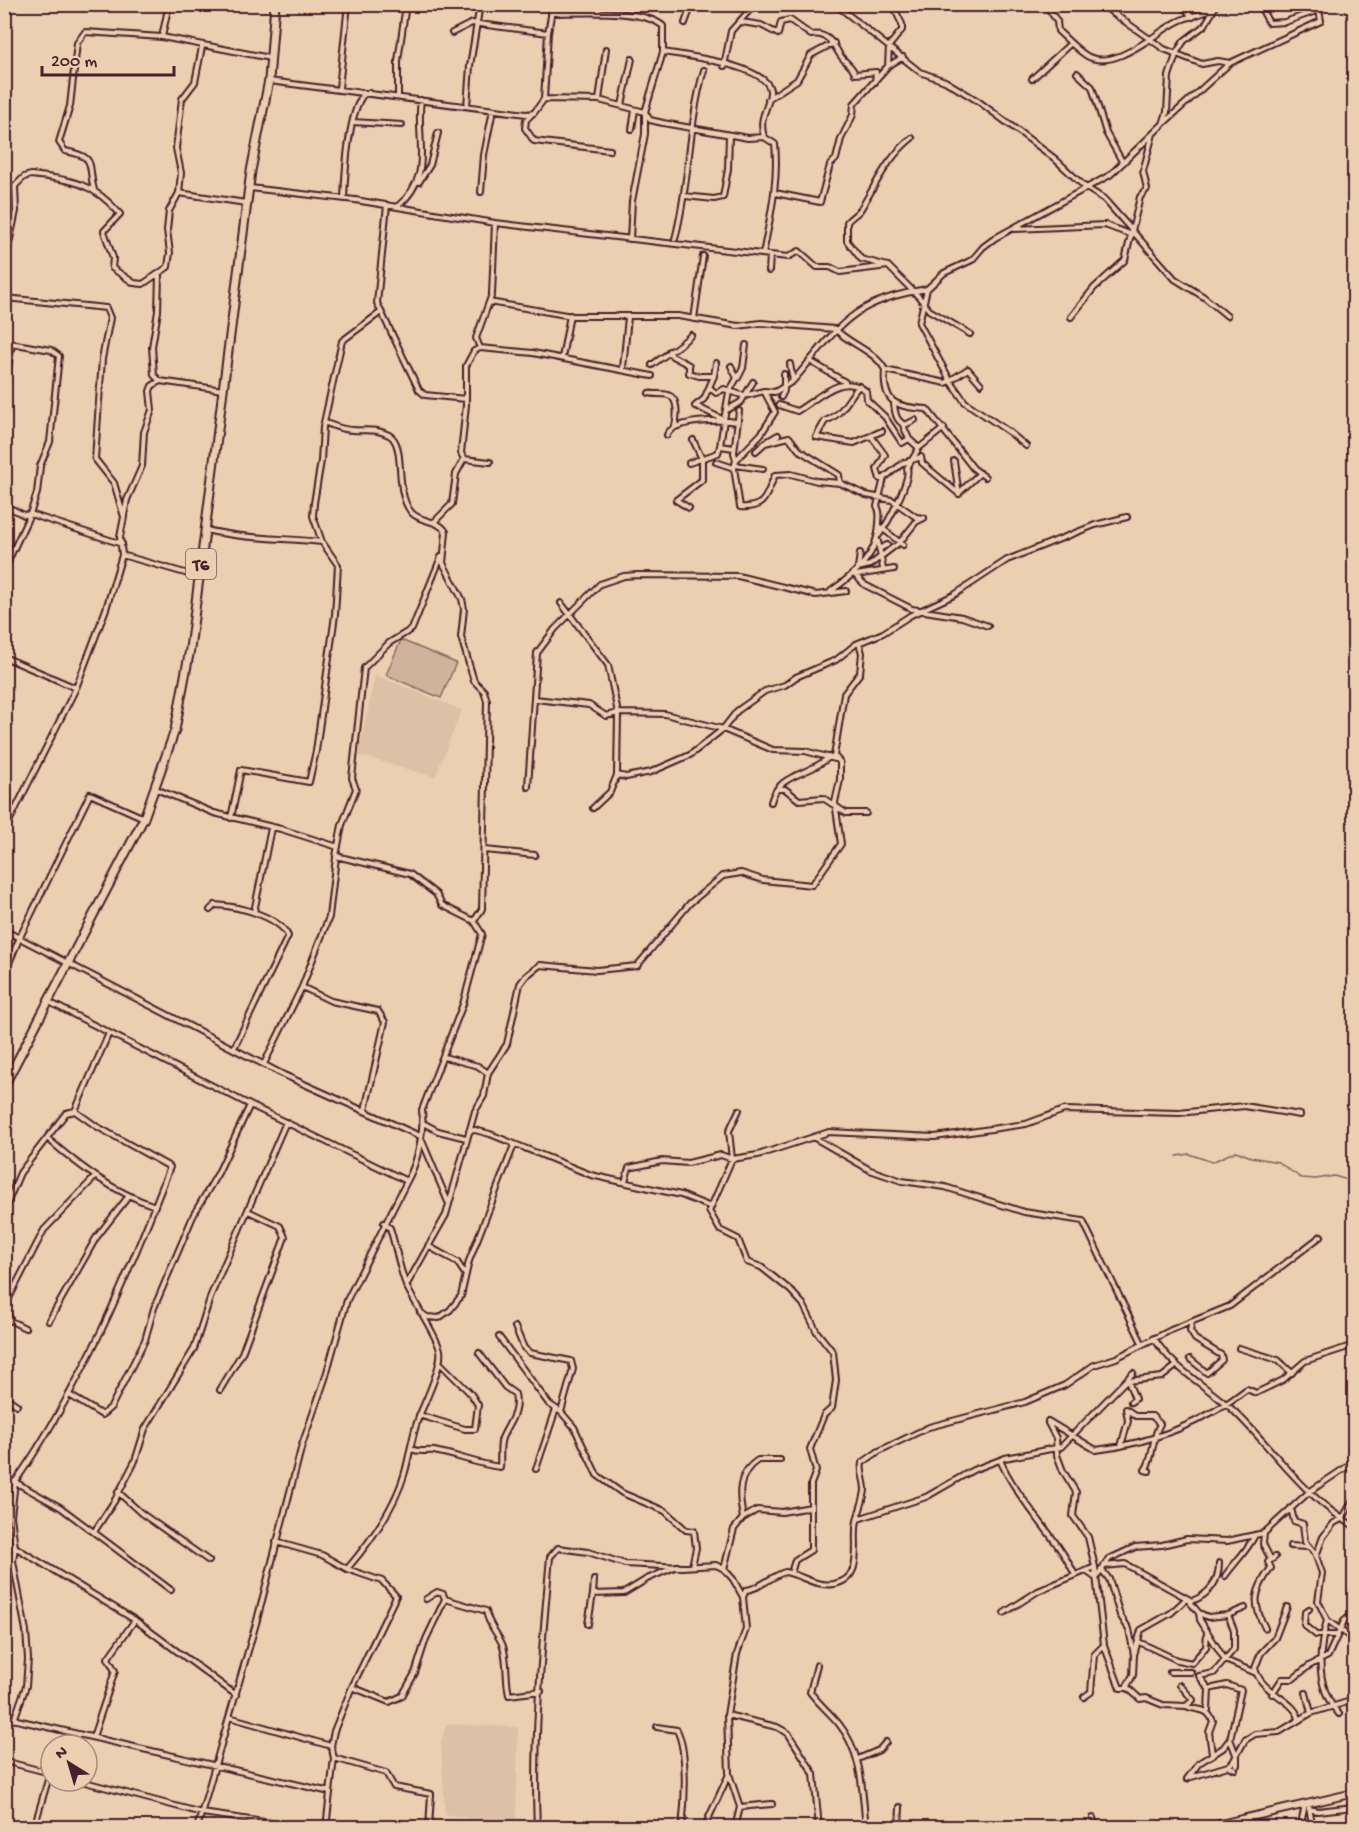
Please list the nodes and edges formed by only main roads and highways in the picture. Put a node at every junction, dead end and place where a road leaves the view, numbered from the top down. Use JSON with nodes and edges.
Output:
{"nodes":[{"id":1,"x":276,"y":4,"type":"edge"},
{"id":2,"x":4,"y":1086,"type":"edge"},
{"id":3,"x":1354,"y":1793,"type":"edge"},
{"id":4,"x":1203,"y":1827,"type":"edge"}],
"edges":[{"from":1,"to":2,"type":"highway","number":"T6"},
{"from":3,"to":4,"type":"main road"}]}
